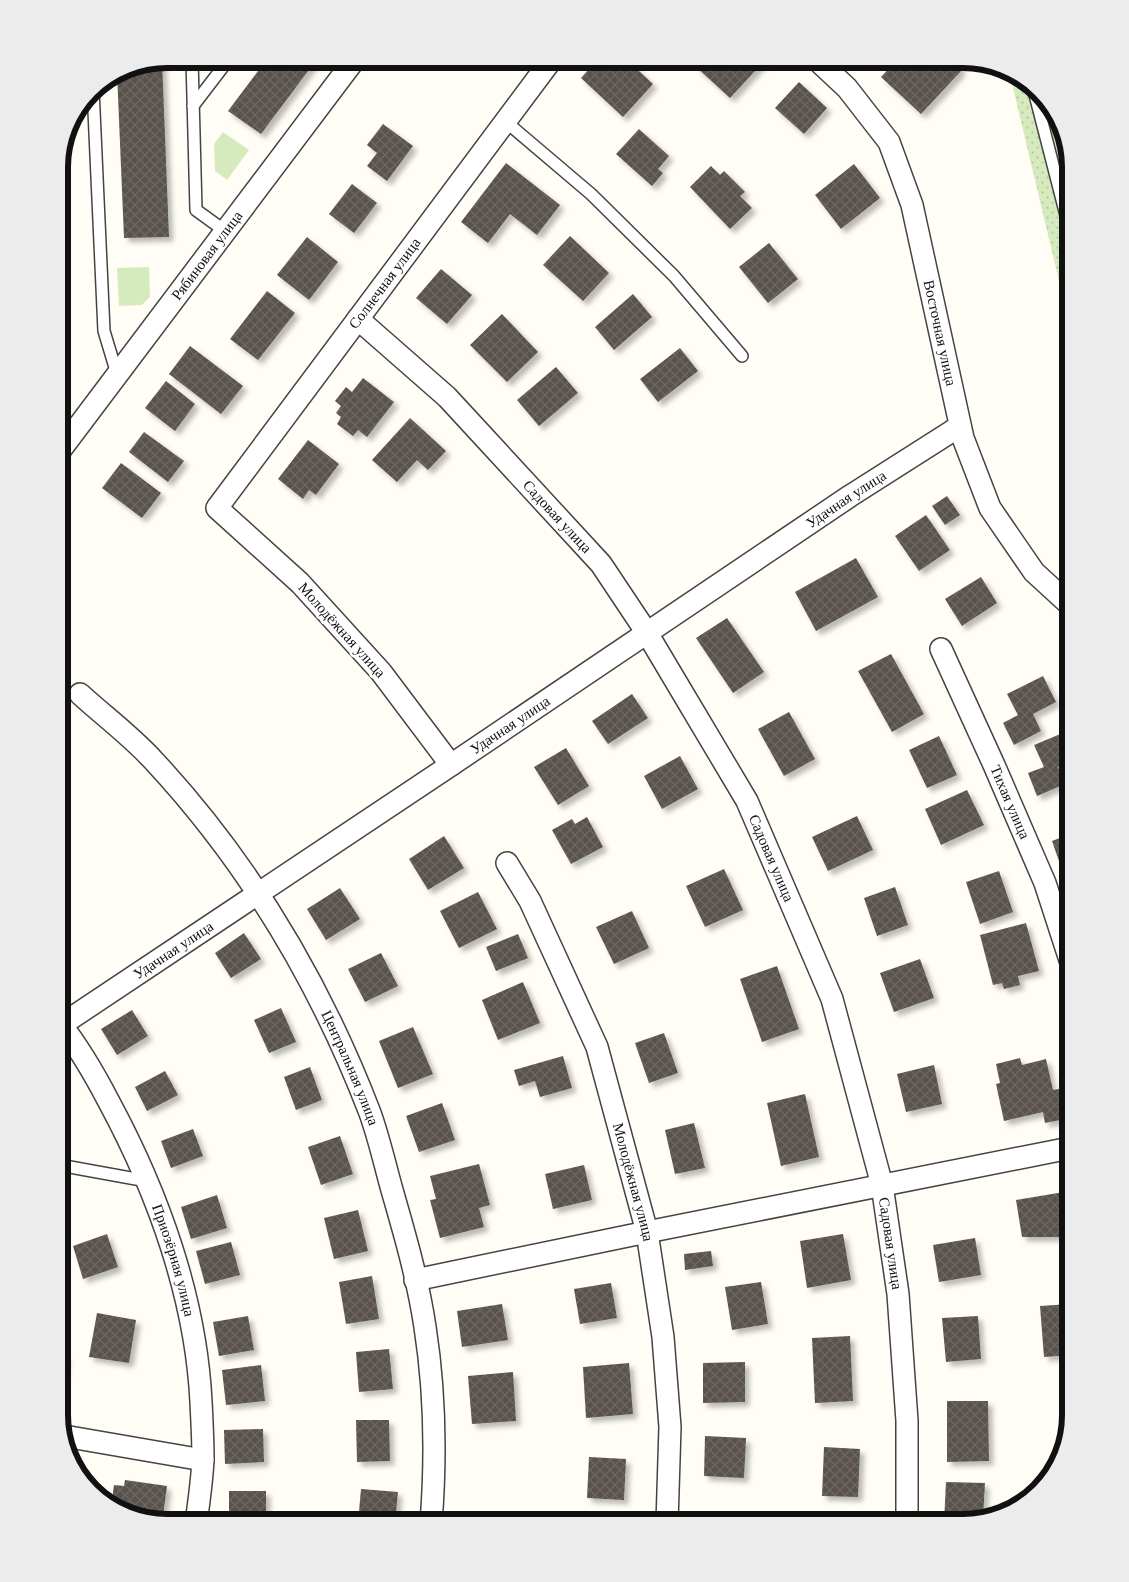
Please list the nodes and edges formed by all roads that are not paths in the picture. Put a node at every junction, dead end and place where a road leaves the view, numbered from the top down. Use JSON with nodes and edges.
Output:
{"nodes":[{"id":1,"x":192,"y":68,"type":"edge"},
{"id":2,"x":222,"y":68,"type":"edge"},
{"id":3,"x":348,"y":68,"type":"edge"},
{"id":4,"x":545,"y":68,"type":"edge"},
{"id":5,"x":826,"y":68,"type":"edge"},
{"id":6,"x":93,"y":100,"type":"edge"},
{"id":7,"x":1037,"y":102,"type":"edge"},
{"id":8,"x":193,"y":106,"type":"junction"},
{"id":9,"x":506,"y":121,"type":"junction"},
{"id":10,"x":1062,"y":200,"type":"edge"},
{"id":11,"x":225,"y":231,"type":"junction"},
{"id":12,"x":358,"y":319,"type":"junction"},
{"id":13,"x":742,"y":356,"type":"dead end"},
{"id":14,"x":117,"y":374,"type":"junction"},
{"id":15,"x":960,"y":426,"type":"junction"},
{"id":16,"x":68,"y":440,"type":"edge"},
{"id":17,"x":217,"y":508,"type":"joint"},
{"id":18,"x":1062,"y":598,"type":"edge"},
{"id":19,"x":647,"y":633,"type":"junction"},
{"id":20,"x":941,"y":649,"type":"dead end"},
{"id":21,"x":80,"y":694,"type":"dead end"},
{"id":22,"x":451,"y":765,"type":"junction"},
{"id":23,"x":507,"y":863,"type":"dead end"},
{"id":24,"x":259,"y":894,"type":"junction"},
{"id":25,"x":1062,"y":935,"type":"edge"},
{"id":26,"x":68,"y":1018,"type":"edge"},
{"id":27,"x":68,"y":1036,"type":"edge"},
{"id":28,"x":1062,"y":1150,"type":"edge"},
{"id":29,"x":68,"y":1167,"type":"edge"},
{"id":30,"x":146,"y":1181,"type":"junction"},
{"id":31,"x":882,"y":1185,"type":"junction"},
{"id":32,"x":647,"y":1232,"type":"junction"},
{"id":33,"x":415,"y":1280,"type":"junction"},
{"id":34,"x":70,"y":1437,"type":"edge"},
{"id":35,"x":203,"y":1460,"type":"junction"},
{"id":36,"x":197,"y":1514,"type":"edge"},
{"id":37,"x":431,"y":1514,"type":"edge"},
{"id":38,"x":667,"y":1514,"type":"edge"},
{"id":39,"x":907,"y":1514,"type":"edge"}],
"edges":[{"from":1,"to":8,"type":"lane"},
{"from":2,"to":8,"type":"lane"},
{"from":3,"to":11,"type":"street","name":"Рябиновая улица"},
{"from":4,"to":9,"type":"street","name":"Солнечная улица"},
{"from":5,"to":15,"type":"street","name":"Восточная улица"},
{"from":6,"to":14,"type":"lane"},
{"from":7,"to":10,"type":"lane"},
{"from":8,"to":11,"type":"lane"},
{"from":9,"to":12,"type":"street","name":"Солнечная улица"},
{"from":9,"to":13,"type":"lane"},
{"from":11,"to":14,"type":"street","name":"Рябиновая улица"},
{"from":12,"to":17,"type":"street","name":"Солнечная улица"},
{"from":12,"to":19,"type":"street","name":"Садовая улица"},
{"from":14,"to":16,"type":"street","name":"Рябиновая улица"},
{"from":15,"to":18,"type":"street","name":"Восточная улица"},
{"from":15,"to":19,"type":"street","name":"Удачная улица"},
{"from":17,"to":22,"type":"street","name":"Молодёжная улица"},
{"from":19,"to":22,"type":"street","name":"Удачная улица"},
{"from":19,"to":31,"type":"street","name":"Садовая улица"},
{"from":20,"to":25,"type":"street","name":"Тихая улица"},
{"from":21,"to":24,"type":"street","name":"Центральная улица"},
{"from":22,"to":24,"type":"street","name":"Удачная улица"},
{"from":23,"to":32,"type":"street","name":"Молодёжная улица"},
{"from":24,"to":26,"type":"street","name":"Удачная улица"},
{"from":24,"to":33,"type":"street","name":"Центральная улица"},
{"from":27,"to":30,"type":"street","name":"Приозёрная улица"},
{"from":28,"to":31,"type":"street"},
{"from":29,"to":30,"type":"lane"},
{"from":30,"to":35,"type":"street","name":"Приозёрная улица"},
{"from":31,"to":32,"type":"street"},
{"from":31,"to":39,"type":"street","name":"Садовая улица"},
{"from":32,"to":33,"type":"street"},
{"from":32,"to":38,"type":"street","name":"Молодёжная улица"},
{"from":33,"to":37,"type":"street","name":"Центральная улица"},
{"from":34,"to":35,"type":"street"},
{"from":35,"to":36,"type":"street","name":"Приозёрная улица"}]}
